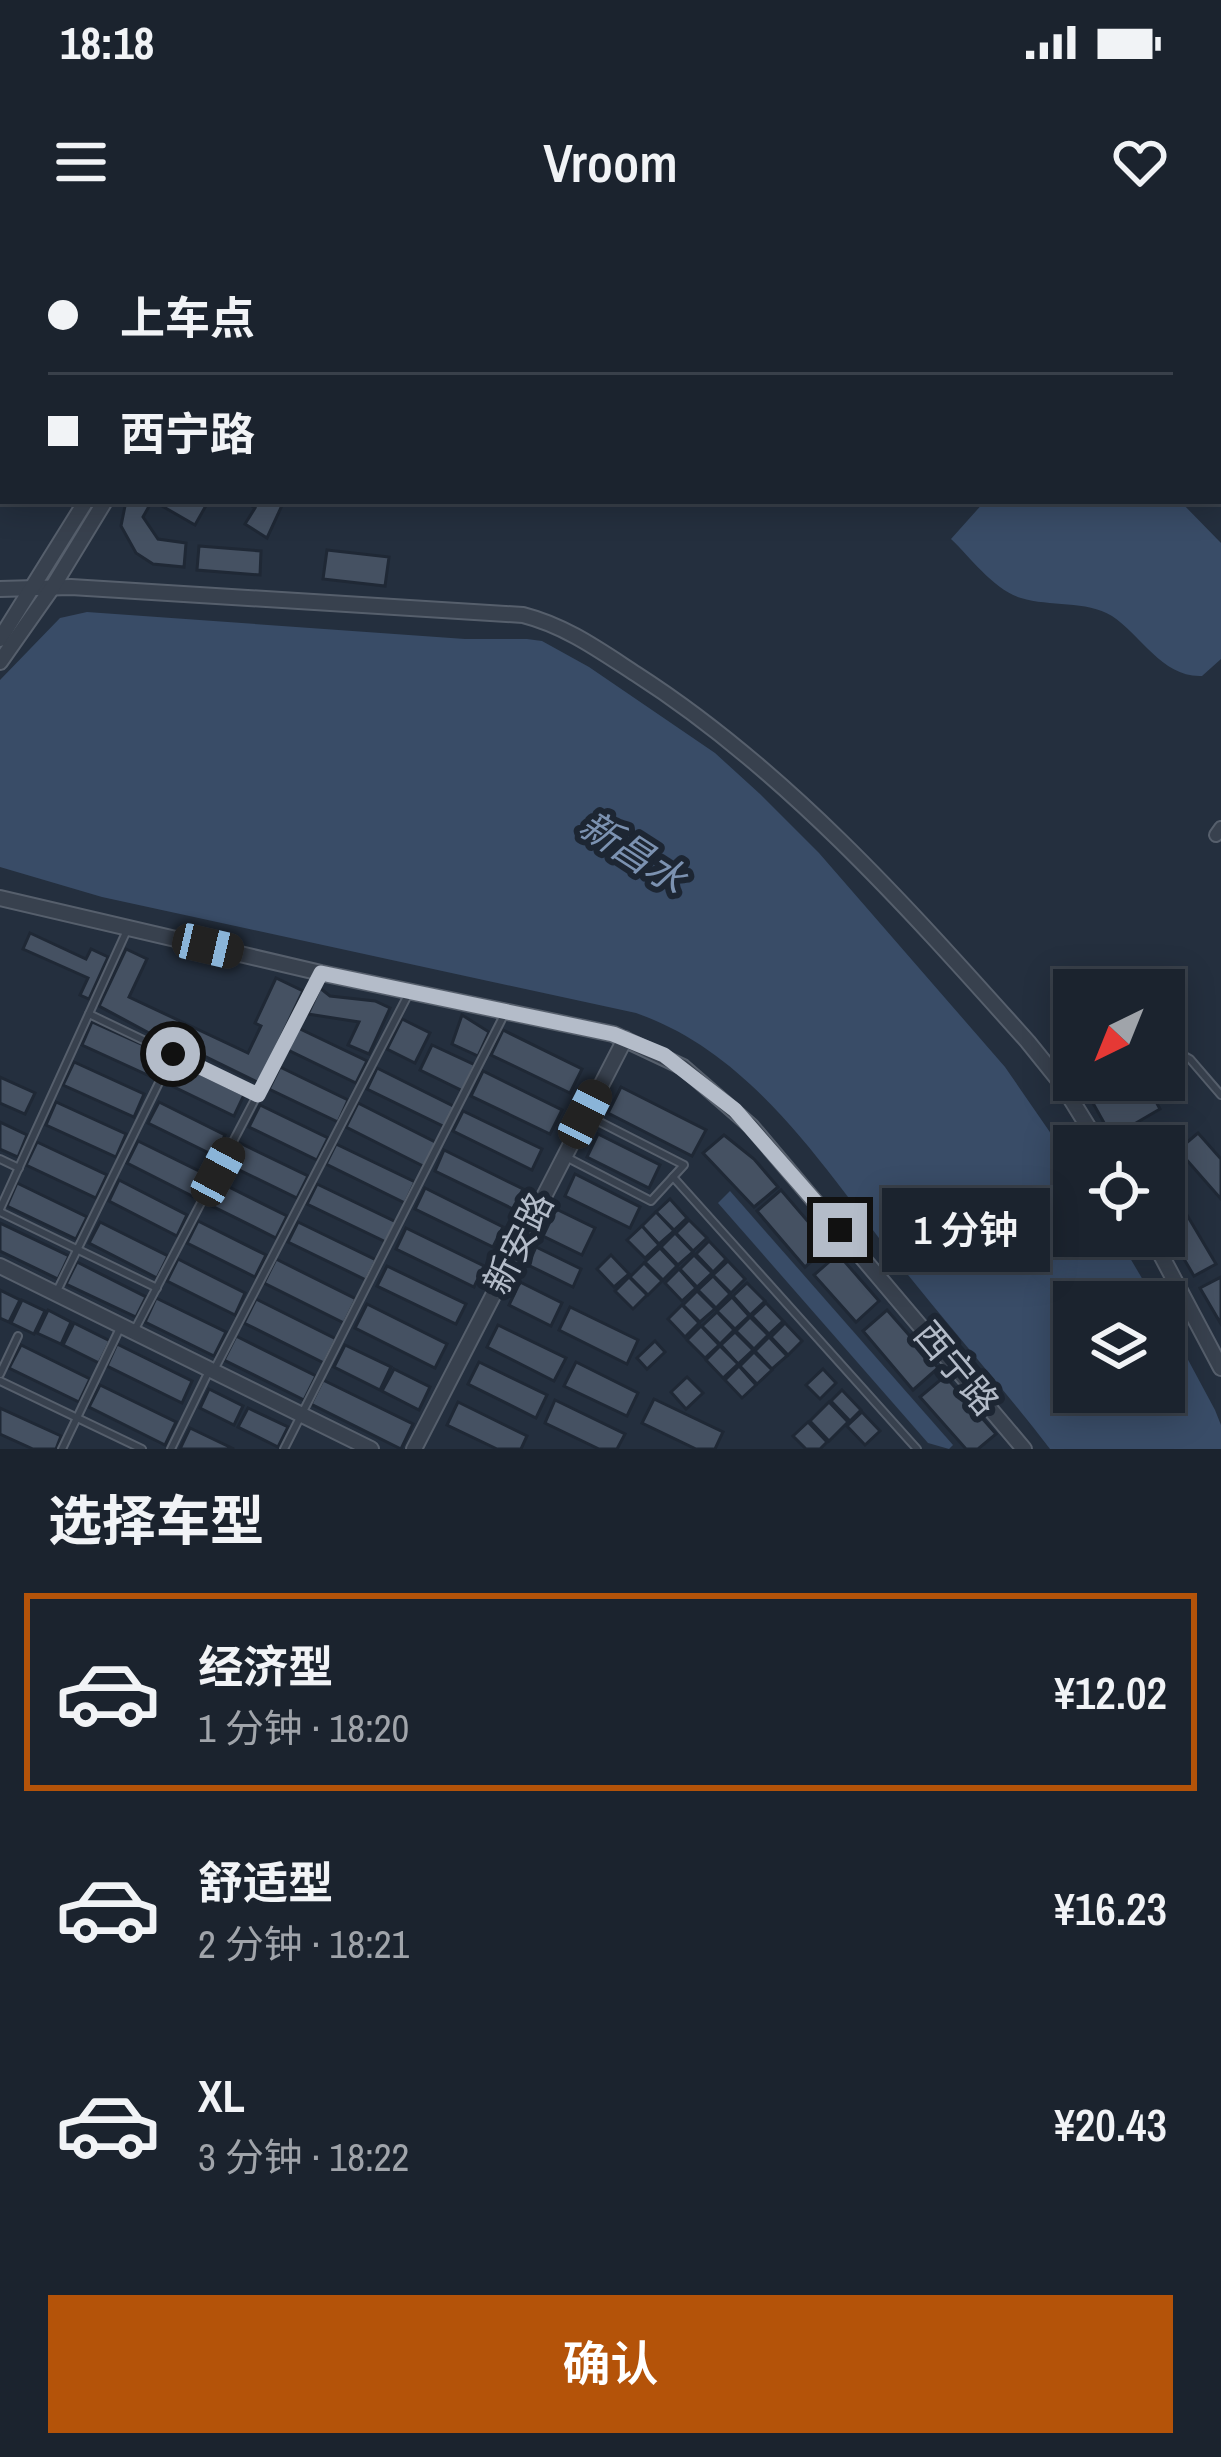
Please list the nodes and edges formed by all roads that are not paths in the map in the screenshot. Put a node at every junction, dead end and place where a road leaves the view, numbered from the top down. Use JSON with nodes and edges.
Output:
{"nodes":[{"id":1,"x":84,"y":504,"type":"edge"},
{"id":2,"x":103,"y":504,"type":"edge"},
{"id":3,"x":52,"y":587,"type":"junction"},
{"id":4,"x":33,"y":588,"type":"junction"},
{"id":5,"x":0,"y":589,"type":"edge"},
{"id":6,"x":0,"y":639,"type":"edge"},
{"id":7,"x":2,"y":659,"type":"edge"},
{"id":8,"x":0,"y":898,"type":"edge"},
{"id":9,"x":129,"y":927,"type":"junction"},
{"id":10,"x":321,"y":973,"type":"junction"},
{"id":11,"x":410,"y":992,"type":"junction"},
{"id":12,"x":506,"y":1012,"type":"junction"},
{"id":13,"x":89,"y":1014,"type":"junction"},
{"id":14,"x":625,"y":1039,"type":"junction"},
{"id":15,"x":173,"y":1054,"type":"junction"},
{"id":16,"x":1185,"y":1056,"type":"edge"},
{"id":17,"x":1053,"y":1065,"type":"edge"},
{"id":18,"x":258,"y":1095,"type":"junction"},
{"id":19,"x":1221,"y":1095,"type":"edge"},
{"id":20,"x":585,"y":1114,"type":"junction"},
{"id":21,"x":563,"y":1156,"type":"junction"},
{"id":22,"x":0,"y":1160,"type":"edge"},
{"id":23,"x":19,"y":1168,"type":"junction"},
{"id":24,"x":674,"y":1177,"type":"junction"},
{"id":25,"x":0,"y":1210,"type":"edge"},
{"id":26,"x":77,"y":1250,"type":"junction"},
{"id":27,"x":1162,"y":1257,"type":"edge"},
{"id":28,"x":0,"y":1266,"type":"edge"},
{"id":29,"x":157,"y":1288,"type":"junction"},
{"id":30,"x":56,"y":1293,"type":"junction"},
{"id":31,"x":128,"y":1328,"type":"junction"},
{"id":32,"x":18,"y":1336,"type":"dead end"},
{"id":33,"x":1221,"y":1368,"type":"edge"},
{"id":34,"x":212,"y":1369,"type":"junction"},
{"id":35,"x":0,"y":1378,"type":"edge"},
{"id":36,"x":301,"y":1414,"type":"junction"},
{"id":37,"x":77,"y":1418,"type":"junction"},
{"id":38,"x":62,"y":1449,"type":"edge"},
{"id":39,"x":142,"y":1449,"type":"edge"},
{"id":40,"x":171,"y":1449,"type":"edge"},
{"id":41,"x":284,"y":1449,"type":"edge"},
{"id":42,"x":371,"y":1449,"type":"edge"},
{"id":43,"x":414,"y":1449,"type":"edge"},
{"id":44,"x":917,"y":1449,"type":"edge"},
{"id":45,"x":1024,"y":1449,"type":"edge"}],
"edges":[{"from":1,"to":4,"type":"street"},
{"from":2,"to":3,"type":"street"},
{"from":3,"to":4,"type":"street"},
{"from":3,"to":7,"type":"street"},
{"from":3,"to":17,"type":"street"},
{"from":4,"to":5,"type":"street"},
{"from":4,"to":6,"type":"street"},
{"from":8,"to":9,"type":"street","name":"西宁路"},
{"from":9,"to":10,"type":"street","name":"西宁路"},
{"from":9,"to":13,"type":"lane"},
{"from":10,"to":11,"type":"street","name":"西宁路"},
{"from":10,"to":18,"type":"lane"},
{"from":11,"to":12,"type":"street","name":"西宁路"},
{"from":11,"to":34,"type":"lane"},
{"from":12,"to":14,"type":"street","name":"西宁路"},
{"from":12,"to":36,"type":"lane"},
{"from":13,"to":15,"type":"lane"},
{"from":13,"to":23,"type":"lane"},
{"from":14,"to":20,"type":"street","name":"新安路"},
{"from":14,"to":45,"type":"street","name":"西宁路"},
{"from":15,"to":18,"type":"lane"},
{"from":15,"to":26,"type":"lane"},
{"from":16,"to":19,"type":"lane"},
{"from":18,"to":29,"type":"lane"},
{"from":20,"to":21,"type":"street","name":"新安路"},
{"from":20,"to":24,"type":"lane"},
{"from":21,"to":24,"type":"lane"},
{"from":21,"to":43,"type":"street","name":"新安路"},
{"from":22,"to":23,"type":"lane"},
{"from":23,"to":25,"type":"lane"},
{"from":24,"to":44,"type":"lane"},
{"from":25,"to":26,"type":"lane"},
{"from":26,"to":29,"type":"lane"},
{"from":26,"to":30,"type":"lane"},
{"from":27,"to":33,"type":"street"},
{"from":28,"to":30,"type":"street"},
{"from":29,"to":31,"type":"lane"},
{"from":30,"to":31,"type":"street"},
{"from":31,"to":34,"type":"street"},
{"from":31,"to":37,"type":"lane"},
{"from":32,"to":35,"type":"lane"},
{"from":34,"to":36,"type":"street"},
{"from":34,"to":40,"type":"lane"},
{"from":35,"to":37,"type":"lane"},
{"from":36,"to":41,"type":"lane"},
{"from":36,"to":42,"type":"street"},
{"from":37,"to":38,"type":"lane"},
{"from":37,"to":39,"type":"lane"}]}
